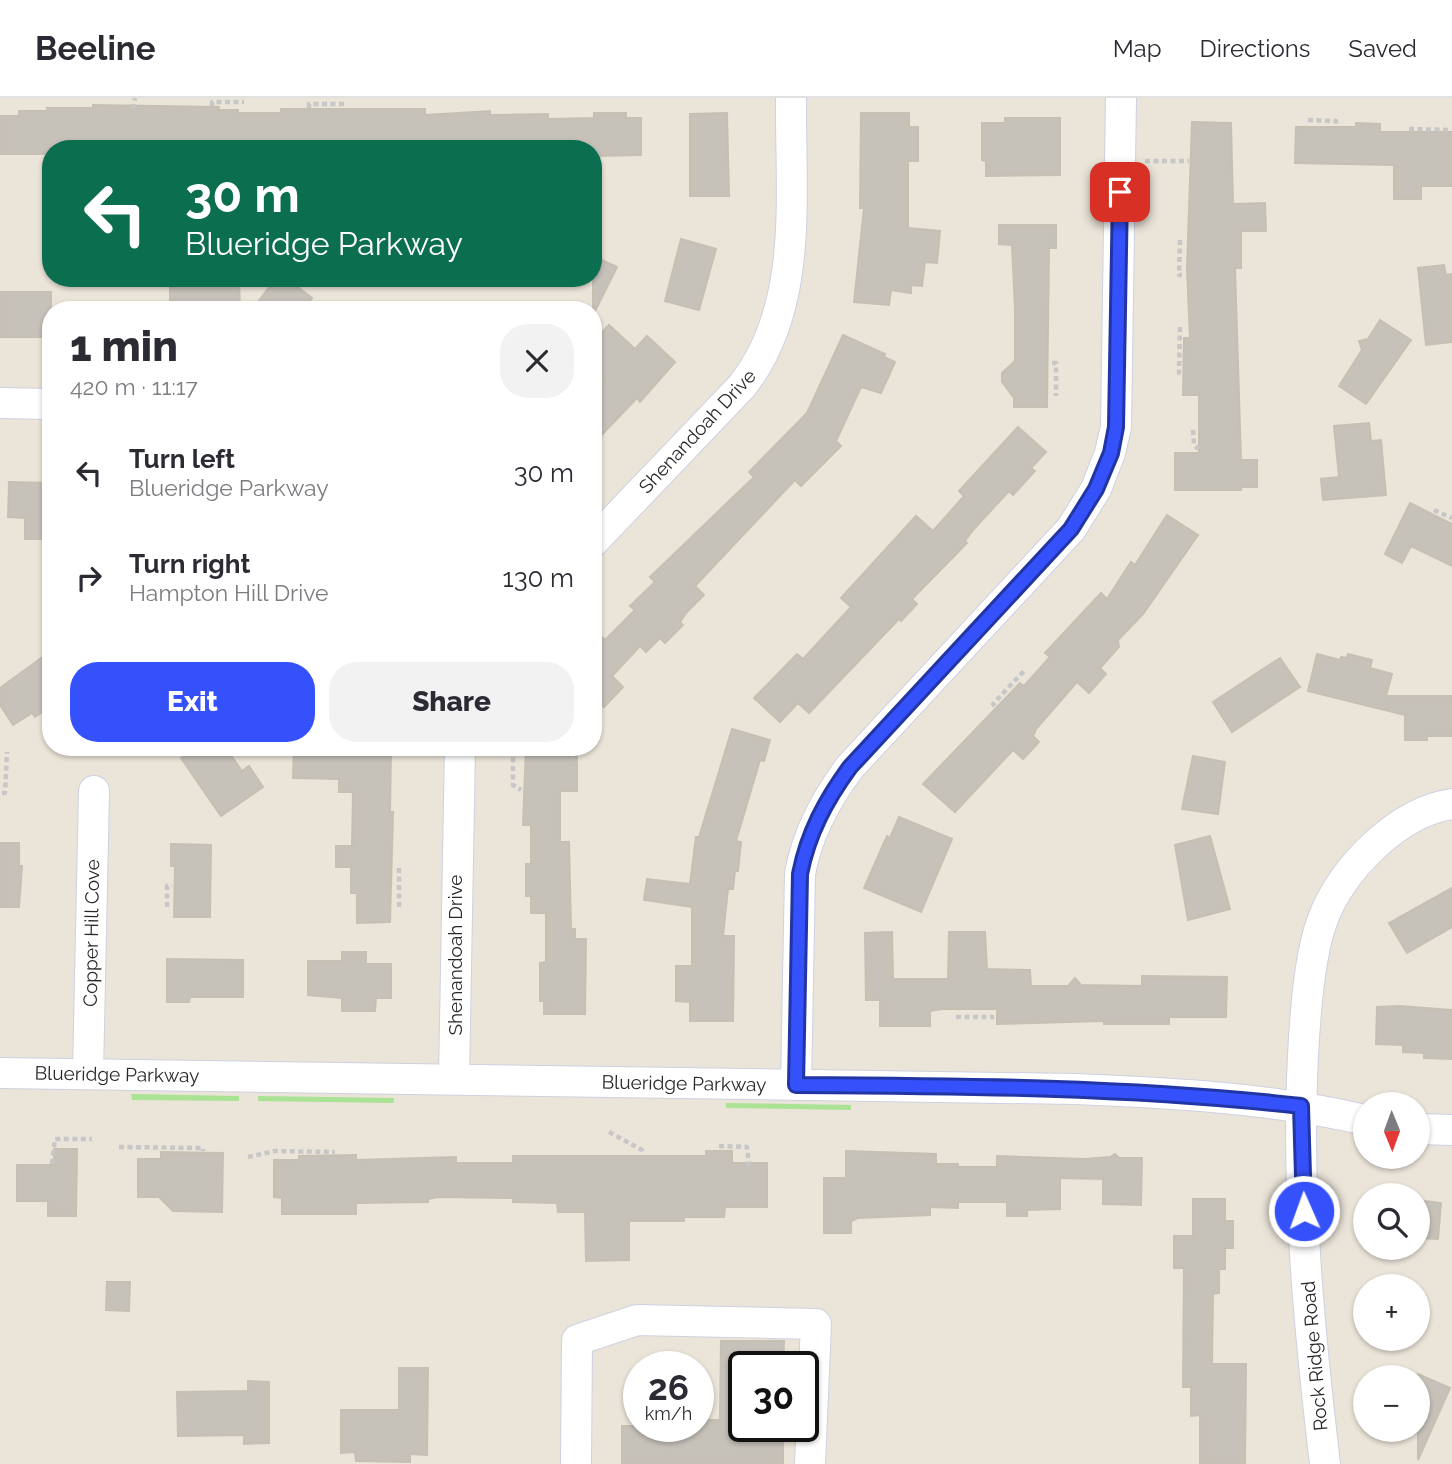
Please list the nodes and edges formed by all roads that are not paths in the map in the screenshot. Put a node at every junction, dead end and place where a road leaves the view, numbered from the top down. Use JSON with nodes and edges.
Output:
{"nodes":[{"id":1,"x":791,"y":98,"type":"edge"},
{"id":2,"x":1121,"y":98,"type":"edge"},
{"id":3,"x":0,"y":403,"type":"edge"},
{"id":4,"x":42,"y":404,"type":"edge"},
{"id":5,"x":602,"y":533,"type":"edge"},
{"id":6,"x":460,"y":756,"type":"edge"},
{"id":7,"x":94,"y":791,"type":"dead end"},
{"id":8,"x":1452,"y":804,"type":"edge"},
{"id":9,"x":0,"y":1073,"type":"edge"},
{"id":10,"x":88,"y":1074,"type":"junction"},
{"id":11,"x":454,"y":1079,"type":"junction"},
{"id":12,"x":796,"y":1085,"type":"junction"},
{"id":13,"x":1301,"y":1106,"type":"junction"},
{"id":14,"x":1353,"y":1117,"type":"edge"},
{"id":15,"x":1430,"y":1129,"type":"edge"},
{"id":16,"x":1452,"y":1130,"type":"edge"},
{"id":17,"x":576,"y":1464,"type":"edge"},
{"id":18,"x":810,"y":1464,"type":"edge"},
{"id":19,"x":1325,"y":1464,"type":"edge"}],
"edges":[{"from":1,"to":5,"type":"street","name":"Shenandoah Drive"},
{"from":2,"to":12,"type":"street"},
{"from":3,"to":4,"type":"street"},
{"from":6,"to":11,"type":"street","name":"Shenandoah Drive"},
{"from":7,"to":10,"type":"street","name":"Copper Hill Cove"},
{"from":8,"to":13,"type":"street","name":"Rock Ridge Road"},
{"from":9,"to":10,"type":"street","name":"Blueridge Parkway"},
{"from":10,"to":11,"type":"street","name":"Blueridge Parkway"},
{"from":11,"to":12,"type":"street","name":"Blueridge Parkway"},
{"from":12,"to":13,"type":"street","name":"Blueridge Parkway"},
{"from":13,"to":14,"type":"street","name":"Blueridge Parkway"},
{"from":13,"to":19,"type":"street","name":"Rock Ridge Road"},
{"from":15,"to":16,"type":"street"},
{"from":17,"to":18,"type":"street"}]}
